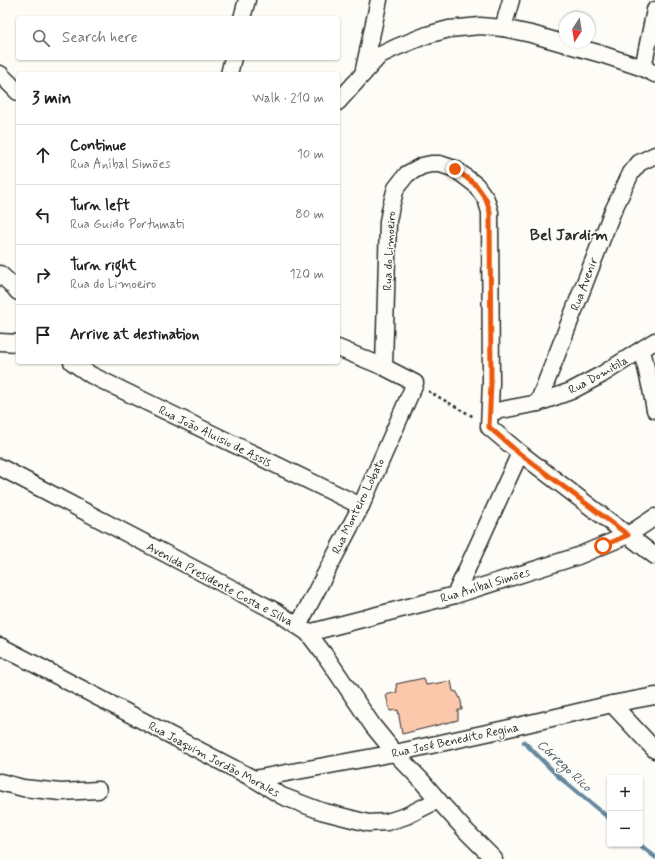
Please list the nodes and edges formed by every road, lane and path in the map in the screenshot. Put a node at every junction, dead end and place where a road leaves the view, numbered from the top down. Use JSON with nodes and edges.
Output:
{"nodes":[{"id":1,"x":247,"y":0,"type":"edge"},
{"id":2,"x":379,"y":0,"type":"edge"},
{"id":3,"x":511,"y":0,"type":"edge"},
{"id":4,"x":655,"y":10,"type":"edge"},
{"id":5,"x":243,"y":16,"type":"edge"},
{"id":6,"x":504,"y":28,"type":"junction"},
{"id":7,"x":232,"y":60,"type":"edge"},
{"id":8,"x":649,"y":71,"type":"edge"},
{"id":9,"x":230,"y":72,"type":"edge"},
{"id":10,"x":0,"y":74,"type":"edge"},
{"id":11,"x":363,"y":74,"type":"junction"},
{"id":12,"x":16,"y":90,"type":"edge"},
{"id":13,"x":340,"y":100,"type":"edge"},
{"id":14,"x":655,"y":155,"type":"edge"},
{"id":15,"x":0,"y":274,"type":"edge"},
{"id":16,"x":16,"y":290,"type":"edge"},
{"id":17,"x":0,"y":342,"type":"edge"},
{"id":18,"x":16,"y":343,"type":"edge"},
{"id":19,"x":648,"y":345,"type":"edge"},
{"id":20,"x":340,"y":349,"type":"edge"},
{"id":21,"x":75,"y":364,"type":"edge"},
{"id":22,"x":384,"y":367,"type":"junction"},
{"id":23,"x":415,"y":383,"type":"junction"},
{"id":24,"x":538,"y":403,"type":"junction"},
{"id":25,"x":655,"y":410,"type":"edge"},
{"id":26,"x":490,"y":419,"type":"junction"},
{"id":27,"x":520,"y":454,"type":"junction"},
{"id":28,"x":0,"y":467,"type":"edge"},
{"id":29,"x":360,"y":506,"type":"junction"},
{"id":30,"x":655,"y":517,"type":"edge"},
{"id":31,"x":628,"y":535,"type":"junction"},
{"id":32,"x":655,"y":556,"type":"edge"},
{"id":33,"x":454,"y":595,"type":"junction"},
{"id":34,"x":303,"y":630,"type":"junction"},
{"id":35,"x":0,"y":646,"type":"edge"},
{"id":36,"x":655,"y":696,"type":"edge"},
{"id":37,"x":612,"y":704,"type":"junction"},
{"id":38,"x":655,"y":750,"type":"edge"},
{"id":39,"x":395,"y":753,"type":"junction"},
{"id":40,"x":254,"y":779,"type":"junction"},
{"id":41,"x":0,"y":782,"type":"edge"},
{"id":42,"x":98,"y":790,"type":"dead end"},
{"id":43,"x":438,"y":800,"type":"junction"},
{"id":44,"x":494,"y":859,"type":"edge"}],
"edges":[{"from":1,"to":5,"type":"street"},
{"from":2,"to":11,"type":"street"},
{"from":3,"to":6,"type":"street"},
{"from":4,"to":8,"type":"street"},
{"from":6,"to":8,"type":"street"},
{"from":6,"to":11,"type":"street"},
{"from":7,"to":9,"type":"street"},
{"from":10,"to":12,"type":"street"},
{"from":11,"to":13,"type":"street"},
{"from":14,"to":24,"type":"street","name":"Rua Avenir"},
{"from":15,"to":16,"type":"street"},
{"from":17,"to":18,"type":"street"},
{"from":19,"to":24,"type":"street","name":"Rua Domitila"},
{"from":19,"to":25,"type":"street"},
{"from":20,"to":22,"type":"street"},
{"from":21,"to":29,"type":"street","name":"Rua João Aluisio de Assis"},
{"from":22,"to":23,"type":"street"},
{"from":22,"to":26,"type":"street","name":"Rua do Limoeiro"},
{"from":23,"to":26,"type":"path"},
{"from":23,"to":29,"type":"street","name":"Rua Monteiro Lobato"},
{"from":24,"to":26,"type":"street","name":"Rua Domitila"},
{"from":26,"to":27,"type":"street"},
{"from":27,"to":31,"type":"street"},
{"from":27,"to":33,"type":"street"},
{"from":28,"to":34,"type":"street","name":"Avenida Presidente Costa e Silva"},
{"from":29,"to":34,"type":"street","name":"Rua Monteiro Lobato"},
{"from":30,"to":31,"type":"street","name":"Rua Aníbal Simões"},
{"from":31,"to":32,"type":"street"},
{"from":31,"to":33,"type":"street","name":"Rua Aníbal Simões"},
{"from":33,"to":34,"type":"street","name":"Rua Aníbal Simões"},
{"from":34,"to":39,"type":"street","name":"Avenida Presidente Costa e Silva"},
{"from":35,"to":40,"type":"street","name":"Rua Joaquim Jordão Morales"},
{"from":36,"to":37,"type":"street","name":"Rua José Benedito Regina"},
{"from":37,"to":38,"type":"street"},
{"from":37,"to":39,"type":"street","name":"Rua José Benedito Regina"},
{"from":39,"to":40,"type":"street","name":"Rua José Benedito Regina"},
{"from":39,"to":43,"type":"street","name":"Avenida Presidente Costa e Silva"},
{"from":40,"to":43,"type":"street","name":"Rua Joaquim Jordão Morales"},
{"from":41,"to":42,"type":"street"},
{"from":43,"to":44,"type":"street","name":"Avenida Presidente Costa e Silva"}]}
